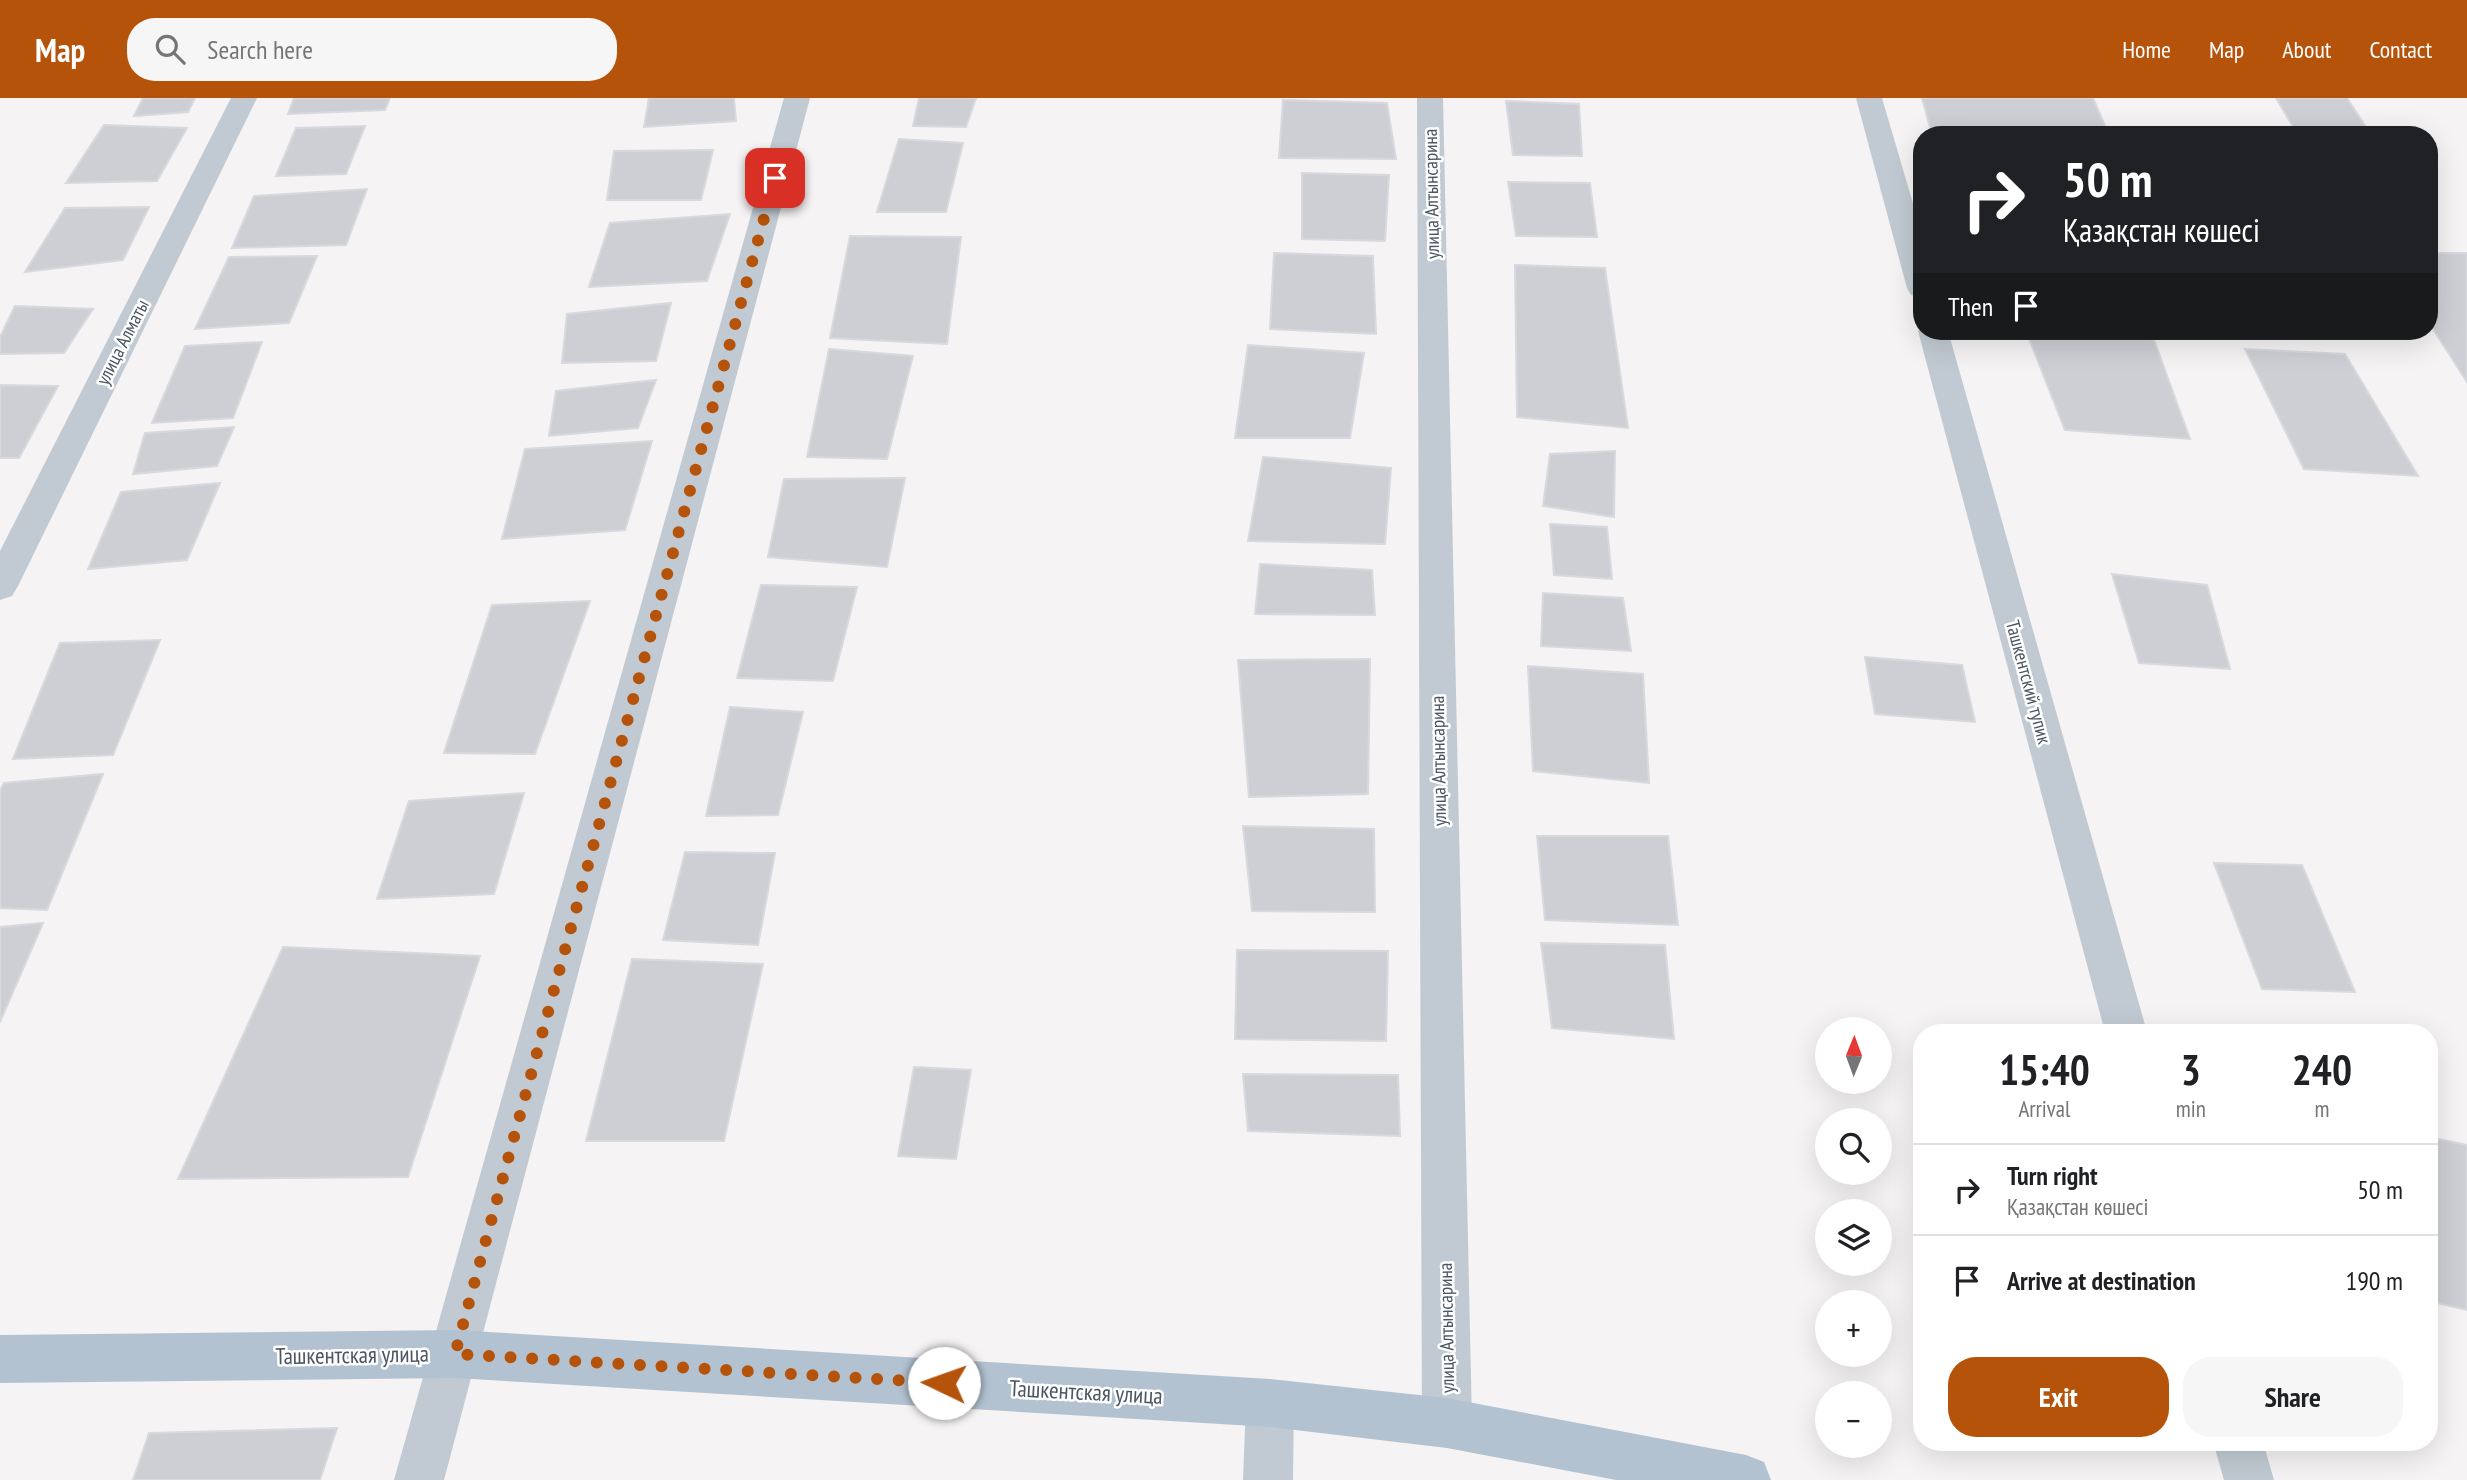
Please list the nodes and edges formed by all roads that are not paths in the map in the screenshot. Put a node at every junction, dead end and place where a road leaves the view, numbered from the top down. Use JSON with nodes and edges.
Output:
{"nodes":[{"id":1,"x":244,"y":98,"type":"edge"},
{"id":2,"x":797,"y":98,"type":"edge"},
{"id":3,"x":1430,"y":98,"type":"edge"},
{"id":4,"x":1869,"y":98,"type":"edge"},
{"id":5,"x":1913,"y":256,"type":"edge"},
{"id":6,"x":1935,"y":340,"type":"edge"},
{"id":7,"x":0,"y":586,"type":"edge"},
{"id":8,"x":2124,"y":1024,"type":"edge"},
{"id":9,"x":455,"y":1354,"type":"junction"},
{"id":10,"x":0,"y":1359,"type":"edge"},
{"id":11,"x":1270,"y":1403,"type":"junction"},
{"id":12,"x":1447,"y":1423,"type":"junction"},
{"id":13,"x":2241,"y":1451,"type":"edge"},
{"id":14,"x":419,"y":1480,"type":"edge"},
{"id":15,"x":1268,"y":1480,"type":"edge"},
{"id":16,"x":1746,"y":1480,"type":"edge"},
{"id":17,"x":2249,"y":1480,"type":"edge"}],
"edges":[{"from":1,"to":7,"type":"street","name":"улица Алматы"},
{"from":2,"to":9,"type":"street"},
{"from":3,"to":12,"type":"street","name":"улица Алтынсарина"},
{"from":4,"to":5,"type":"street"},
{"from":6,"to":8,"type":"street","name":"Ташкентский тупик"},
{"from":9,"to":10,"type":"main road","name":"Ташкентская улица"},
{"from":9,"to":11,"type":"main road","name":"Ташкентская улица"},
{"from":9,"to":14,"type":"street"},
{"from":11,"to":12,"type":"main road","name":"Ташкентская улица"},
{"from":11,"to":15,"type":"street"},
{"from":12,"to":16,"type":"main road","name":"Ташкентская улица"},
{"from":13,"to":17,"type":"street"}]}
